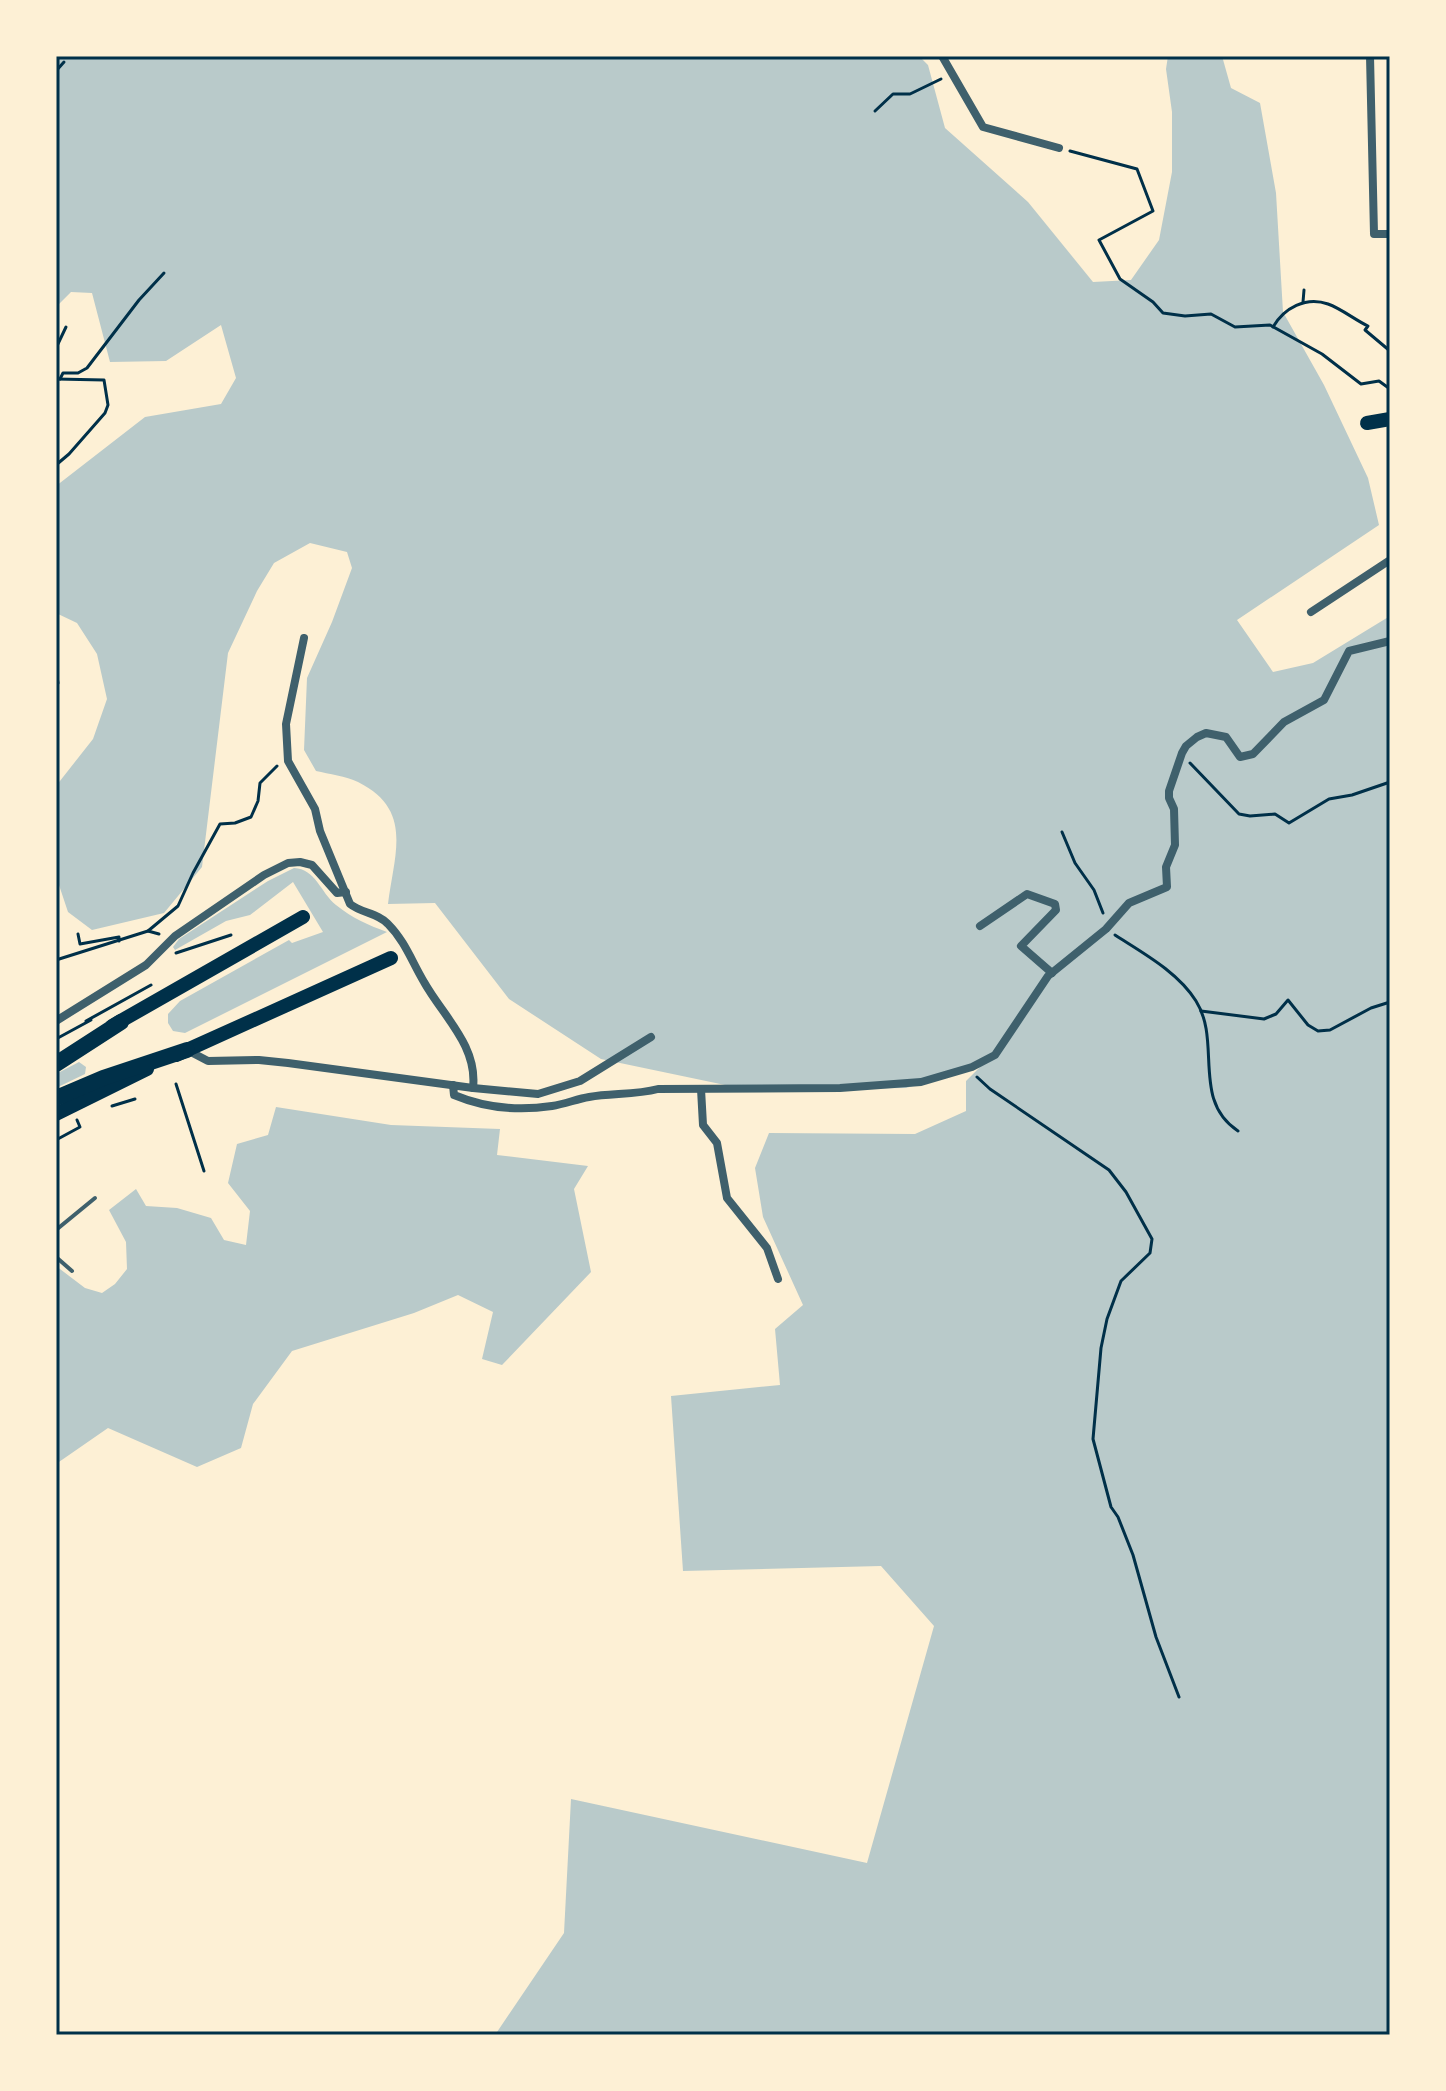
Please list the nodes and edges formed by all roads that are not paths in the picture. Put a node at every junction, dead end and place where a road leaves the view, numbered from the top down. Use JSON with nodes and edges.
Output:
{"nodes":[{"id":1,"x":942,"y":56,"type":"edge"},
{"id":2,"x":1370,"y":56,"type":"edge"},
{"id":3,"x":1059,"y":148,"type":"road end"},
{"id":4,"x":1390,"y":234,"type":"edge"},
{"id":5,"x":1390,"y":419,"type":"edge"},
{"id":6,"x":1367,"y":423,"type":"dead end"},
{"id":7,"x":1390,"y":560,"type":"edge"},
{"id":8,"x":1311,"y":612,"type":"dead end"},
{"id":9,"x":304,"y":638,"type":"dead end"},
{"id":10,"x":1390,"y":641,"type":"edge"},
{"id":11,"x":346,"y":892,"type":"junction"},
{"id":12,"x":303,"y":917,"type":"dead end"},
{"id":13,"x":980,"y":926,"type":"dead end"},
{"id":14,"x":391,"y":958,"type":"dead end"},
{"id":15,"x":1052,"y":973,"type":"junction"},
{"id":16,"x":56,"y":1021,"type":"edge"},
{"id":17,"x":121,"y":1022,"type":"junction"},
{"id":18,"x":651,"y":1037,"type":"dead end"},
{"id":19,"x":187,"y":1050,"type":"junction"},
{"id":20,"x":56,"y":1056,"type":"edge"},
{"id":21,"x":56,"y":1064,"type":"edge"},
{"id":22,"x":453,"y":1085,"type":"junction"},
{"id":23,"x":473,"y":1088,"type":"junction"},
{"id":24,"x":701,"y":1089,"type":"junction"},
{"id":25,"x":56,"y":1098,"type":"edge"},
{"id":26,"x":56,"y":1114,"type":"edge"},
{"id":27,"x":95,"y":1198,"type":"dead end"},
{"id":28,"x":56,"y":1230,"type":"edge"},
{"id":29,"x":56,"y":1257,"type":"edge"},
{"id":30,"x":72,"y":1271,"type":"dead end"},
{"id":31,"x":778,"y":1279,"type":"dead end"}],
"edges":[{"from":1,"to":3,"type":"street"},
{"from":2,"to":4,"type":"street"},
{"from":5,"to":6,"type":"main road"},
{"from":7,"to":8,"type":"street"},
{"from":9,"to":11,"type":"street"},
{"from":10,"to":15,"type":"street"},
{"from":11,"to":16,"type":"street"},
{"from":11,"to":23,"type":"street"},
{"from":12,"to":17,"type":"main road"},
{"from":13,"to":15,"type":"street"},
{"from":14,"to":19,"type":"main road"},
{"from":15,"to":24,"type":"street"},
{"from":17,"to":20,"type":"main road"},
{"from":17,"to":21,"type":"highway"},
{"from":18,"to":23,"type":"street"},
{"from":19,"to":22,"type":"street"},
{"from":19,"to":25,"type":"highway"},
{"from":19,"to":26,"type":"main road"},
{"from":22,"to":23,"type":"street"},
{"from":22,"to":24,"type":"street"},
{"from":24,"to":31,"type":"street"},
{"from":27,"to":28,"type":"lane"},
{"from":29,"to":30,"type":"lane"}]}
